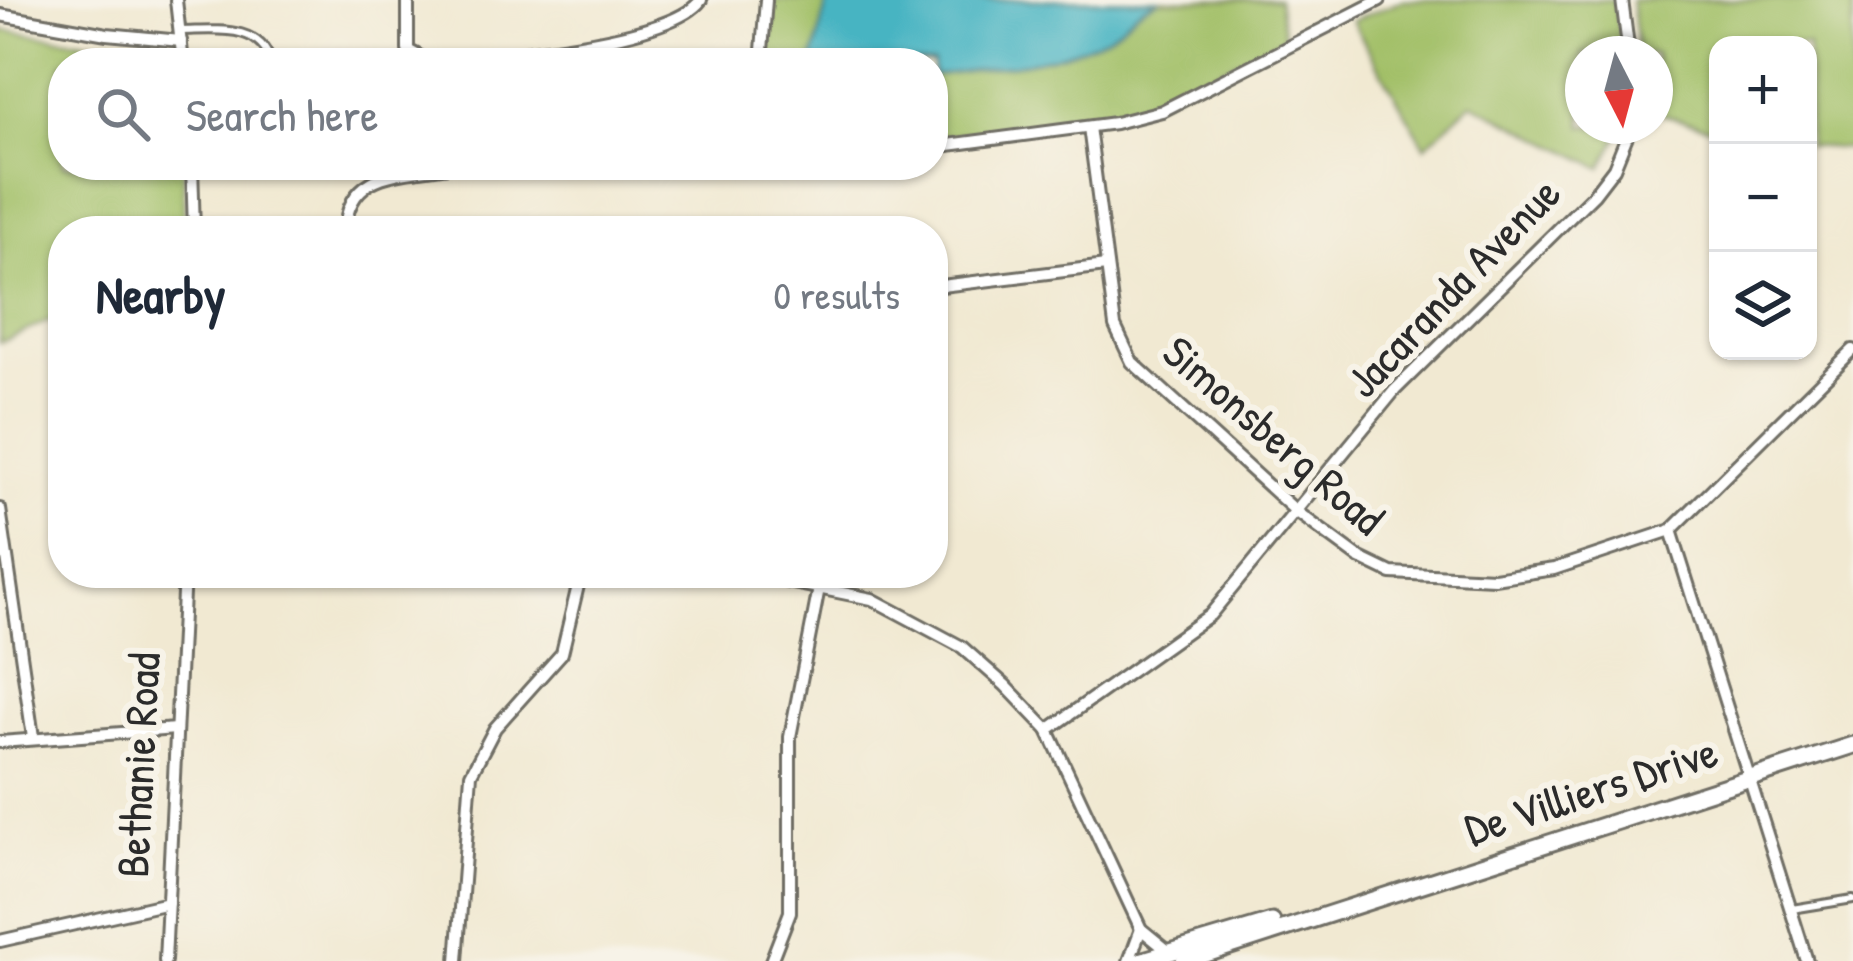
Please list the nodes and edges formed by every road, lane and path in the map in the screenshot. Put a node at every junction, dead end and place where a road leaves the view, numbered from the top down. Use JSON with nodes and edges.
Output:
{"nodes":[{"id":1,"x":176,"y":0,"type":"edge"},
{"id":2,"x":408,"y":0,"type":"edge"},
{"id":3,"x":700,"y":0,"type":"edge"},
{"id":4,"x":766,"y":0,"type":"edge"},
{"id":5,"x":1381,"y":0,"type":"edge"},
{"id":6,"x":1622,"y":0,"type":"edge"},
{"id":7,"x":0,"y":15,"type":"edge"},
{"id":8,"x":180,"y":36,"type":"junction"},
{"id":9,"x":1627,"y":36,"type":"edge"},
{"id":10,"x":181,"y":48,"type":"edge"},
{"id":11,"x":264,"y":48,"type":"edge"},
{"id":12,"x":408,"y":48,"type":"edge"},
{"id":13,"x":550,"y":48,"type":"edge"},
{"id":14,"x":762,"y":48,"type":"edge"},
{"id":15,"x":1089,"y":127,"type":"junction"},
{"id":16,"x":1624,"y":144,"type":"edge"},
{"id":17,"x":948,"y":145,"type":"edge"},
{"id":18,"x":192,"y":180,"type":"edge"},
{"id":19,"x":386,"y":180,"type":"edge"},
{"id":20,"x":194,"y":216,"type":"edge"},
{"id":21,"x":347,"y":216,"type":"edge"},
{"id":22,"x":1106,"y":266,"type":"junction"},
{"id":23,"x":948,"y":285,"type":"edge"},
{"id":24,"x":1853,"y":350,"type":"edge"},
{"id":25,"x":0,"y":509,"type":"edge"},
{"id":26,"x":1297,"y":512,"type":"junction"},
{"id":27,"x":1671,"y":530,"type":"junction"},
{"id":28,"x":183,"y":588,"type":"edge"},
{"id":29,"x":577,"y":588,"type":"edge"},
{"id":30,"x":819,"y":588,"type":"joint"},
{"id":31,"x":176,"y":730,"type":"junction"},
{"id":32,"x":1048,"y":730,"type":"junction"},
{"id":33,"x":33,"y":737,"type":"junction"},
{"id":34,"x":0,"y":742,"type":"edge"},
{"id":35,"x":1853,"y":745,"type":"edge"},
{"id":36,"x":1752,"y":776,"type":"junction"},
{"id":37,"x":1853,"y":899,"type":"edge"},
{"id":38,"x":168,"y":903,"type":"junction"},
{"id":39,"x":1792,"y":909,"type":"junction"},
{"id":40,"x":1141,"y":929,"type":"junction"},
{"id":41,"x":0,"y":941,"type":"edge"},
{"id":42,"x":1176,"y":956,"type":"edge"},
{"id":43,"x":165,"y":961,"type":"edge"},
{"id":44,"x":457,"y":961,"type":"edge"},
{"id":45,"x":771,"y":961,"type":"edge"},
{"id":46,"x":1129,"y":961,"type":"edge"},
{"id":47,"x":1140,"y":961,"type":"edge"},
{"id":48,"x":1808,"y":961,"type":"edge"}],
"edges":[{"from":1,"to":8,"type":"street"},
{"from":2,"to":12,"type":"street"},
{"from":3,"to":13,"type":"street"},
{"from":4,"to":14,"type":"street"},
{"from":5,"to":15,"type":"street"},
{"from":6,"to":9,"type":"street"},
{"from":7,"to":8,"type":"street"},
{"from":8,"to":10,"type":"street"},
{"from":8,"to":11,"type":"lane"},
{"from":15,"to":17,"type":"street"},
{"from":15,"to":22,"type":"street","name":"Simonsberg Road"},
{"from":16,"to":26,"type":"street","name":"Jacaranda Avenue"},
{"from":18,"to":20,"type":"street"},
{"from":19,"to":21,"type":"street"},
{"from":22,"to":23,"type":"street"},
{"from":22,"to":26,"type":"street","name":"Simonsberg Road"},
{"from":24,"to":27,"type":"street"},
{"from":25,"to":33,"type":"street"},
{"from":26,"to":27,"type":"street","name":"Simonsberg Road"},
{"from":26,"to":32,"type":"street","name":"Jacaranda Avenue"},
{"from":27,"to":36,"type":"street"},
{"from":28,"to":31,"type":"street","name":"Bethanie Road"},
{"from":29,"to":44,"type":"street"},
{"from":30,"to":32,"type":"street"},
{"from":30,"to":45,"type":"street"},
{"from":31,"to":33,"type":"street"},
{"from":31,"to":38,"type":"street","name":"Bethanie Road"},
{"from":32,"to":40,"type":"street"},
{"from":33,"to":34,"type":"street"},
{"from":35,"to":36,"type":"street","name":"De Villiers Drive"},
{"from":36,"to":39,"type":"street"},
{"from":36,"to":42,"type":"street","name":"De Villiers Drive"},
{"from":37,"to":39,"type":"lane"},
{"from":38,"to":41,"type":"street"},
{"from":38,"to":43,"type":"street","name":"Bethanie Road"},
{"from":39,"to":48,"type":"street"},
{"from":40,"to":42,"type":"street"},
{"from":40,"to":46,"type":"street"},
{"from":42,"to":47,"type":"street","name":"De Villiers Drive"}]}
